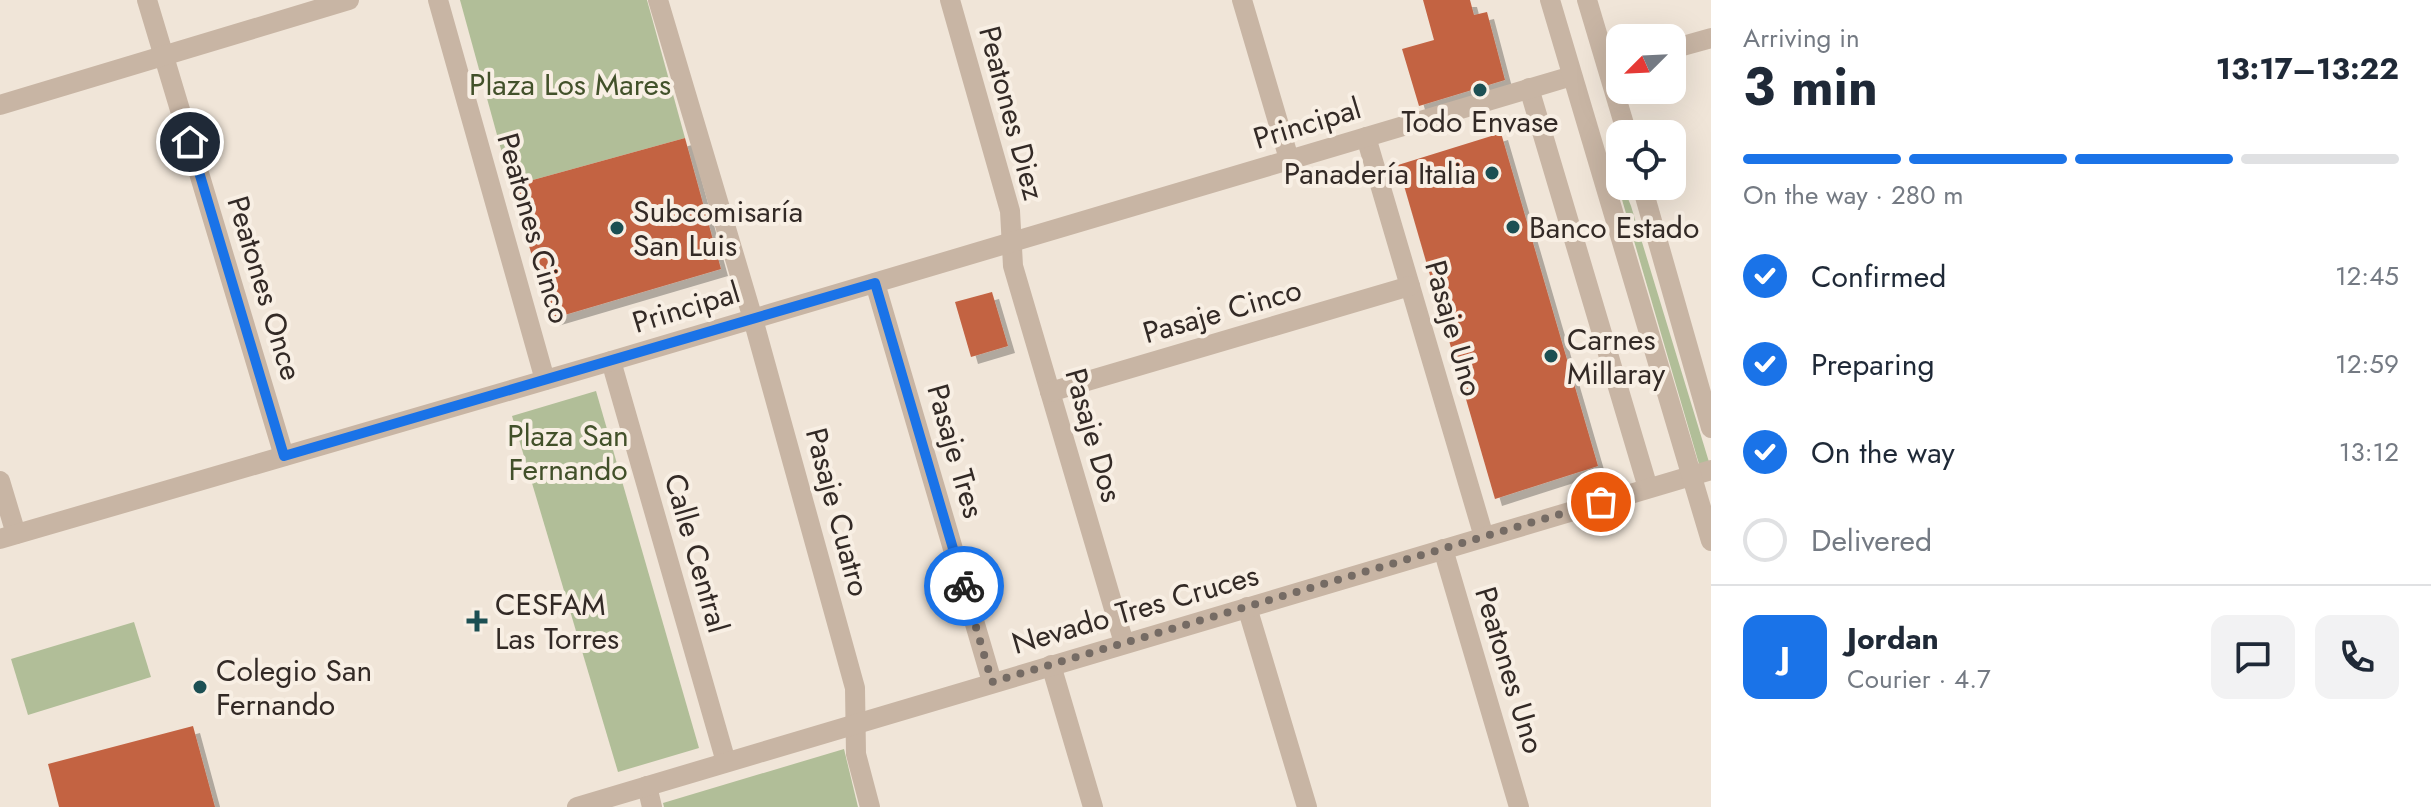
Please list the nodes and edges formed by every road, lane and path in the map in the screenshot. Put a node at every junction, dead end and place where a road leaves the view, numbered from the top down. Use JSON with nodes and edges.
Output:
{"nodes":[{"id":1,"x":147,"y":0,"type":"edge"},
{"id":2,"x":349,"y":0,"type":"edge"},
{"id":3,"x":438,"y":0,"type":"edge"},
{"id":4,"x":658,"y":0,"type":"edge"},
{"id":5,"x":950,"y":0,"type":"edge"},
{"id":6,"x":1242,"y":0,"type":"edge"},
{"id":7,"x":1550,"y":0,"type":"edge"},
{"id":8,"x":1587,"y":0,"type":"edge"},
{"id":9,"x":1711,"y":38,"type":"edge"},
{"id":10,"x":1686,"y":45,"type":"edge"},
{"id":11,"x":1606,"y":46,"type":"edge"},
{"id":12,"x":165,"y":56,"type":"junction"},
{"id":13,"x":1606,"y":67,"type":"edge"},
{"id":14,"x":1572,"y":76,"type":"junction"},
{"id":15,"x":1529,"y":88,"type":"junction"},
{"id":16,"x":0,"y":105,"type":"edge"},
{"id":17,"x":1366,"y":137,"type":"junction"},
{"id":18,"x":1289,"y":159,"type":"junction"},
{"id":19,"x":1646,"y":200,"type":"edge"},
{"id":20,"x":1012,"y":242,"type":"junction"},
{"id":21,"x":875,"y":283,"type":"junction"},
{"id":22,"x":1410,"y":286,"type":"junction"},
{"id":23,"x":753,"y":319,"type":"junction"},
{"id":24,"x":611,"y":361,"type":"junction"},
{"id":25,"x":545,"y":380,"type":"junction"},
{"id":26,"x":1050,"y":392,"type":"junction"},
{"id":27,"x":1711,"y":428,"type":"edge"},
{"id":28,"x":284,"y":456,"type":"junction"},
{"id":29,"x":1702,"y":473,"type":"edge"},
{"id":30,"x":0,"y":481,"type":"edge"},
{"id":31,"x":1648,"y":488,"type":"junction"},
{"id":32,"x":8,"y":537,"type":"edge"},
{"id":33,"x":1484,"y":537,"type":"junction"},
{"id":34,"x":1711,"y":541,"type":"edge"},
{"id":35,"x":1443,"y":549,"type":"junction"},
{"id":36,"x":1247,"y":607,"type":"junction"},
{"id":37,"x":1124,"y":643,"type":"junction"},
{"id":38,"x":1051,"y":665,"type":"junction"},
{"id":39,"x":992,"y":682,"type":"junction"},
{"id":40,"x":856,"y":723,"type":"junction"},
{"id":41,"x":726,"y":762,"type":"junction"},
{"id":42,"x":647,"y":786,"type":"junction"},
{"id":43,"x":577,"y":807,"type":"edge"},
{"id":44,"x":652,"y":807,"type":"edge"},
{"id":45,"x":870,"y":807,"type":"edge"},
{"id":46,"x":1093,"y":807,"type":"edge"},
{"id":47,"x":1307,"y":807,"type":"edge"},
{"id":48,"x":1519,"y":807,"type":"edge"}],
"edges":[{"from":1,"to":12,"type":"street","name":"Peatones Once"},
{"from":2,"to":12,"type":"street"},
{"from":3,"to":25,"type":"street","name":"Peatones Cinco"},
{"from":4,"to":23,"type":"street","name":"Pasaje Cuatro"},
{"from":5,"to":20,"type":"street","name":"Peatones Diez"},
{"from":6,"to":18,"type":"street"},
{"from":7,"to":14,"type":"street"},
{"from":8,"to":11,"type":"street"},
{"from":9,"to":10,"type":"street"},
{"from":12,"to":16,"type":"street"},
{"from":12,"to":28,"type":"street","name":"Peatones Once"},
{"from":13,"to":14,"type":"street","name":"Principal"},
{"from":14,"to":15,"type":"street","name":"Principal"},
{"from":14,"to":29,"type":"street"},
{"from":15,"to":17,"type":"street","name":"Principal"},
{"from":15,"to":31,"type":"street"},
{"from":17,"to":18,"type":"street","name":"Principal"},
{"from":17,"to":22,"type":"street","name":"Pasaje Uno"},
{"from":18,"to":20,"type":"street","name":"Principal"},
{"from":19,"to":27,"type":"street"},
{"from":20,"to":21,"type":"street","name":"Principal"},
{"from":20,"to":26,"type":"street","name":"Pasaje Dos"},
{"from":21,"to":23,"type":"street","name":"Principal"},
{"from":21,"to":39,"type":"street","name":"Pasaje Tres"},
{"from":22,"to":26,"type":"street","name":"Pasaje Cinco"},
{"from":22,"to":33,"type":"street","name":"Pasaje Uno"},
{"from":23,"to":24,"type":"street","name":"Principal"},
{"from":23,"to":40,"type":"street","name":"Pasaje Cuatro"},
{"from":24,"to":25,"type":"street","name":"Principal"},
{"from":24,"to":41,"type":"street","name":"Calle Central"},
{"from":25,"to":28,"type":"street","name":"Principal"},
{"from":26,"to":37,"type":"street","name":"Pasaje Dos"},
{"from":28,"to":32,"type":"street","name":"Principal"},
{"from":29,"to":31,"type":"street","name":"Nevado Tres Cruces"},
{"from":29,"to":34,"type":"street"},
{"from":30,"to":32,"type":"street"},
{"from":31,"to":33,"type":"street","name":"Nevado Tres Cruces"},
{"from":33,"to":35,"type":"street","name":"Nevado Tres Cruces"},
{"from":35,"to":36,"type":"street","name":"Nevado Tres Cruces"},
{"from":35,"to":48,"type":"street","name":"Peatones Uno"},
{"from":36,"to":37,"type":"street","name":"Nevado Tres Cruces"},
{"from":36,"to":47,"type":"street"},
{"from":37,"to":38,"type":"street","name":"Nevado Tres Cruces"},
{"from":38,"to":39,"type":"street","name":"Nevado Tres Cruces"},
{"from":38,"to":46,"type":"street"},
{"from":39,"to":40,"type":"street","name":"Nevado Tres Cruces"},
{"from":40,"to":41,"type":"street","name":"Nevado Tres Cruces"},
{"from":40,"to":45,"type":"street","name":"Pasaje Cuatro"},
{"from":41,"to":42,"type":"street","name":"Nevado Tres Cruces"},
{"from":42,"to":43,"type":"street","name":"Nevado Tres Cruces"},
{"from":42,"to":44,"type":"street"}]}
